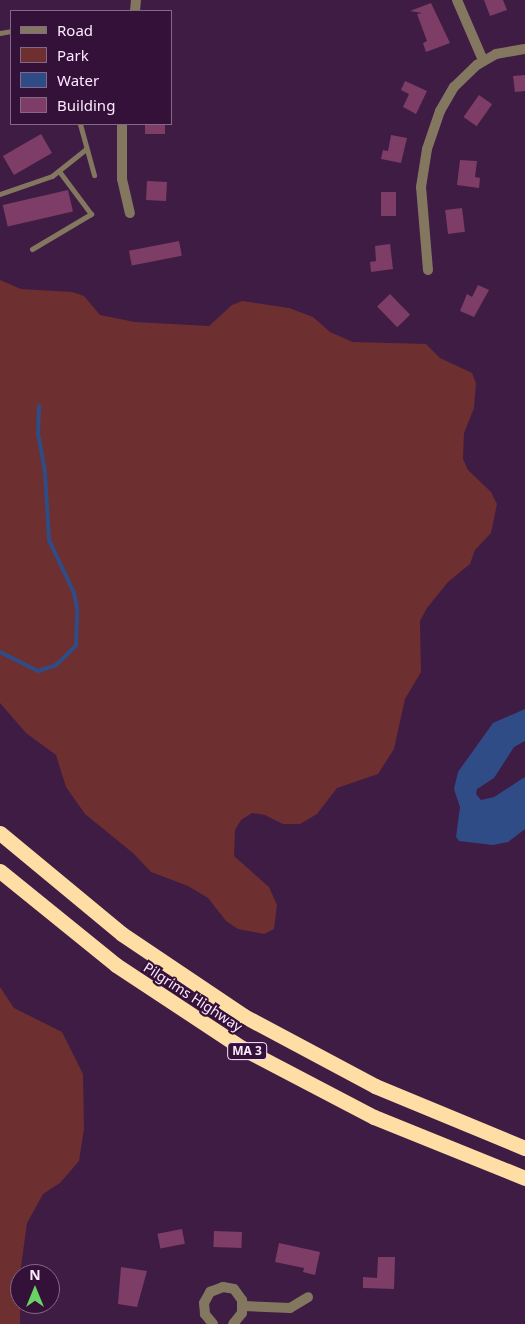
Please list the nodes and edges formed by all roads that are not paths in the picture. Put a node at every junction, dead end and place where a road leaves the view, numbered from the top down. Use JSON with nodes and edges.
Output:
{"nodes":[{"id":1,"x":457,"y":0,"type":"edge"},
{"id":2,"x":525,"y":49,"type":"edge"},
{"id":3,"x":483,"y":60,"type":"junction"},
{"id":4,"x":80,"y":125,"type":"edge"},
{"id":5,"x":122,"y":125,"type":"edge"},
{"id":6,"x":86,"y":148,"type":"junction"},
{"id":7,"x":59,"y":171,"type":"junction"},
{"id":8,"x":94,"y":175,"type":"dead end"},
{"id":9,"x":0,"y":194,"type":"edge"},
{"id":10,"x":130,"y":213,"type":"dead end"},
{"id":11,"x":32,"y":249,"type":"dead end"},
{"id":12,"x":428,"y":270,"type":"dead end"},
{"id":13,"x":0,"y":824,"type":"edge"},
{"id":14,"x":0,"y":832,"type":"edge"},
{"id":15,"x":0,"y":870,"type":"edge"},
{"id":16,"x":0,"y":875,"type":"edge"},
{"id":17,"x":55,"y":881,"type":"junction"},
{"id":18,"x":49,"y":912,"type":"junction"},
{"id":19,"x":525,"y":1148,"type":"edge"},
{"id":20,"x":525,"y":1178,"type":"edge"},
{"id":21,"x":308,"y":1298,"type":"dead end"},
{"id":22,"x":243,"y":1306,"type":"junction"},
{"id":23,"x":214,"y":1324,"type":"edge"},
{"id":24,"x":233,"y":1324,"type":"edge"}],
"edges":[{"from":1,"to":3,"type":"street"},
{"from":2,"to":3,"type":"street"},
{"from":3,"to":12,"type":"street"},
{"from":4,"to":6,"type":"lane"},
{"from":5,"to":10,"type":"street"},
{"from":6,"to":7,"type":"lane"},
{"from":6,"to":8,"type":"lane"},
{"from":7,"to":9,"type":"lane"},
{"from":7,"to":11,"type":"lane"},
{"from":13,"to":17,"type":"highway"},
{"from":14,"to":17,"type":"highway","number":"MA 3"},
{"from":15,"to":18,"type":"highway","name":"Pilgrims Highway","number":"MA 3"},
{"from":16,"to":18,"type":"highway"},
{"from":17,"to":19,"type":"highway","name":"Pilgrims Highway","number":"MA 3"},
{"from":18,"to":20,"type":"highway","name":"Pilgrims Highway","number":"MA 3"},
{"from":21,"to":22,"type":"street"},
{"from":22,"to":23,"type":"street"},
{"from":22,"to":24,"type":"street"}]}
